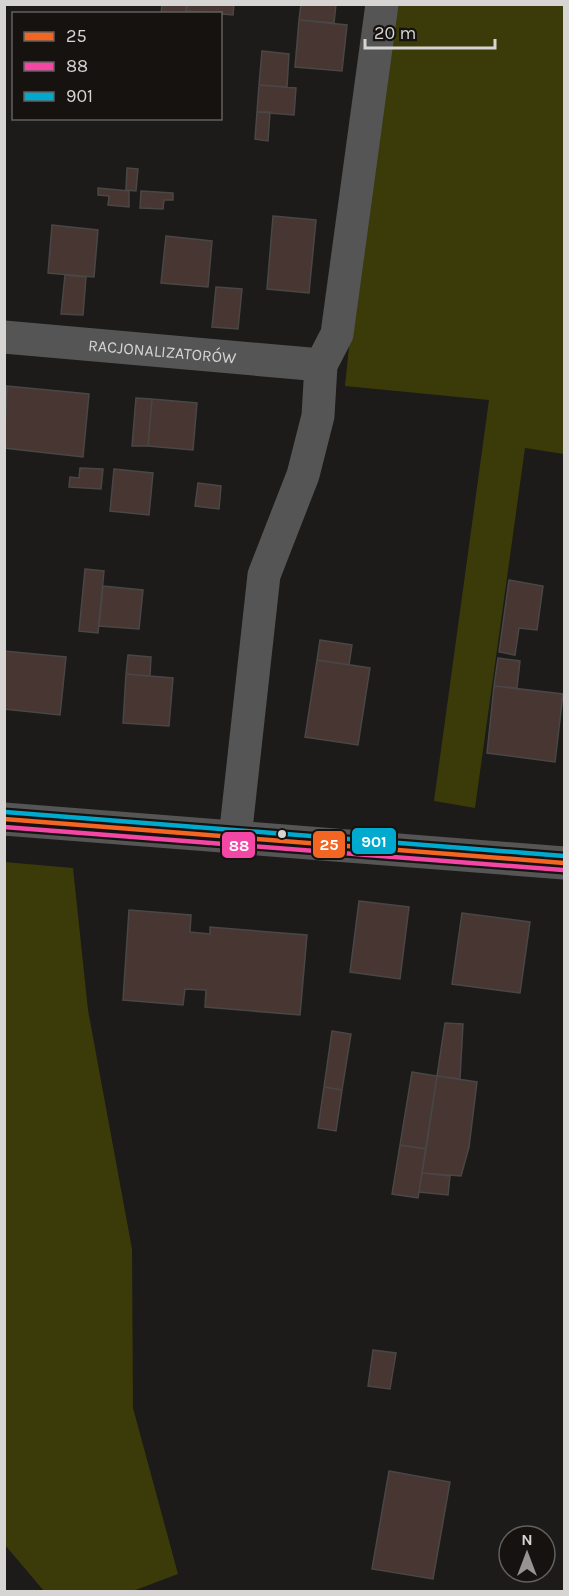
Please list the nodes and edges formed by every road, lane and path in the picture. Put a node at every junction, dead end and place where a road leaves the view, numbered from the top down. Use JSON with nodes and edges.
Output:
{"nodes":[{"id":1,"x":382,"y":4,"type":"edge"},
{"id":2,"x":4,"y":337,"type":"edge"},
{"id":3,"x":321,"y":364,"type":"junction"},
{"id":4,"x":4,"y":819,"type":"edge"},
{"id":5,"x":235,"y":838,"type":"junction"},
{"id":6,"x":564,"y":863,"type":"edge"}],
"edges":[{"from":1,"to":3,"type":"street"},
{"from":2,"to":3,"type":"street","name":"RACJONALIZATORÓW"},
{"from":3,"to":5,"type":"street"},
{"from":4,"to":5,"type":"street"},
{"from":5,"to":6,"type":"street"}]}
